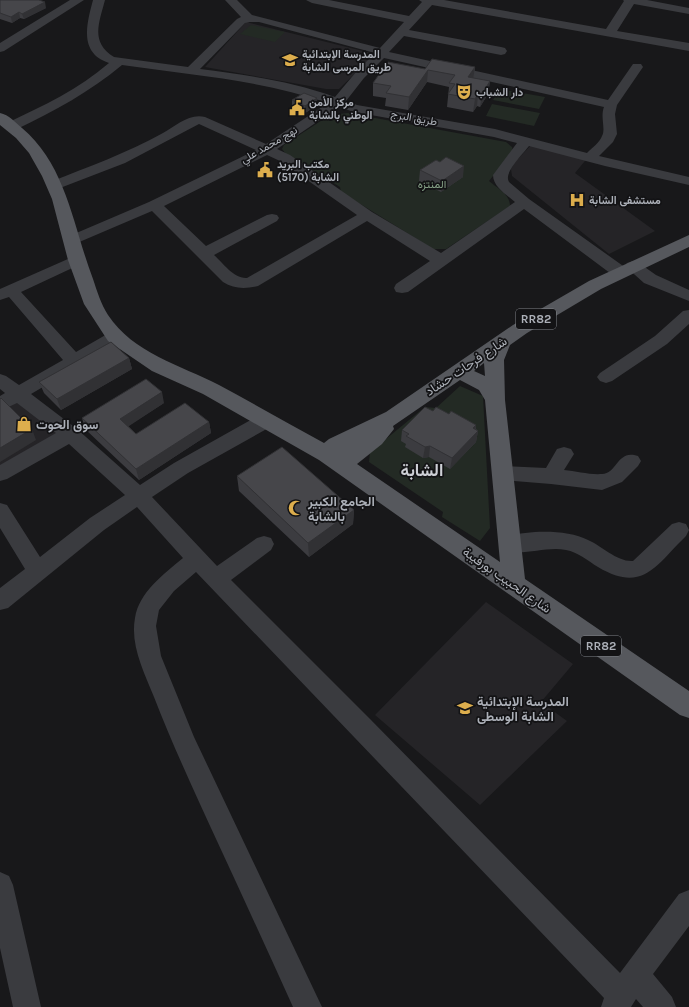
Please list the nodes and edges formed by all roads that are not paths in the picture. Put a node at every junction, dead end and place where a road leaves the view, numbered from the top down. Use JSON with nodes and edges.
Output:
{"nodes":[{"id":1,"x":78,"y":0,"type":"edge"},
{"id":2,"x":99,"y":0,"type":"edge"},
{"id":3,"x":231,"y":0,"type":"edge"},
{"id":4,"x":312,"y":0,"type":"edge"},
{"id":5,"x":428,"y":0,"type":"edge"},
{"id":6,"x":630,"y":0,"type":"edge"},
{"id":7,"x":689,"y":11,"type":"edge"},
{"id":8,"x":249,"y":18,"type":"junction"},
{"id":9,"x":413,"y":20,"type":"junction"},
{"id":10,"x":402,"y":32,"type":"junction"},
{"id":11,"x":610,"y":32,"type":"junction"},
{"id":12,"x":689,"y":46,"type":"edge"},
{"id":13,"x":0,"y":48,"type":"edge"},
{"id":14,"x":382,"y":53,"type":"junction"},
{"id":15,"x":118,"y":62,"type":"junction"},
{"id":16,"x":492,"y":62,"type":"dead end"},
{"id":17,"x":637,"y":67,"type":"dead end"},
{"id":18,"x":192,"y":70,"type":"junction"},
{"id":19,"x":337,"y":103,"type":"junction"},
{"id":20,"x":611,"y":105,"type":"junction"},
{"id":21,"x":6,"y":121,"type":"edge"},
{"id":22,"x":526,"y":141,"type":"junction"},
{"id":23,"x":267,"y":150,"type":"junction"},
{"id":24,"x":590,"y":158,"type":"junction"},
{"id":25,"x":689,"y":181,"type":"edge"},
{"id":26,"x":55,"y":185,"type":"junction"},
{"id":27,"x":524,"y":202,"type":"junction"},
{"id":28,"x":154,"y":205,"type":"junction"},
{"id":29,"x":367,"y":215,"type":"junction"},
{"id":30,"x":272,"y":218,"type":"dead end"},
{"id":31,"x":72,"y":240,"type":"junction"},
{"id":32,"x":689,"y":240,"type":"edge"},
{"id":33,"x":205,"y":253,"type":"junction"},
{"id":34,"x":77,"y":260,"type":"junction"},
{"id":35,"x":442,"y":261,"type":"junction"},
{"id":36,"x":627,"y":269,"type":"junction"},
{"id":37,"x":402,"y":288,"type":"dead end"},
{"id":38,"x":6,"y":292,"type":"edge"},
{"id":39,"x":689,"y":296,"type":"edge"},
{"id":40,"x":689,"y":315,"type":"edge"},
{"id":41,"x":115,"y":337,"type":"junction"},
{"id":42,"x":502,"y":342,"type":"junction"},
{"id":43,"x":73,"y":360,"type":"junction"},
{"id":44,"x":458,"y":371,"type":"junction"},
{"id":45,"x":606,"y":377,"type":"dead end"},
{"id":46,"x":0,"y":380,"type":"edge"},
{"id":47,"x":18,"y":393,"type":"junction"},
{"id":48,"x":495,"y":400,"type":"junction"},
{"id":49,"x":0,"y":404,"type":"edge"},
{"id":50,"x":265,"y":421,"type":"junction"},
{"id":51,"x":70,"y":434,"type":"junction"},
{"id":52,"x":564,"y":454,"type":"dead end"},
{"id":53,"x":334,"y":459,"type":"junction"},
{"id":54,"x":631,"y":461,"type":"dead end"},
{"id":55,"x":503,"y":473,"type":"junction"},
{"id":56,"x":0,"y":474,"type":"edge"},
{"id":57,"x":551,"y":476,"type":"junction"},
{"id":58,"x":139,"y":496,"type":"junction"},
{"id":59,"x":0,"y":510,"type":"edge"},
{"id":60,"x":679,"y":530,"type":"dead end"},
{"id":61,"x":264,"y":544,"type":"dead end"},
{"id":62,"x":510,"y":546,"type":"junction"},
{"id":63,"x":196,"y":559,"type":"junction"},
{"id":64,"x":478,"y":560,"type":"junction"},
{"id":65,"x":37,"y":571,"type":"junction"},
{"id":66,"x":217,"y":578,"type":"junction"},
{"id":67,"x":514,"y":586,"type":"junction"},
{"id":68,"x":0,"y":601,"type":"edge"},
{"id":69,"x":689,"y":706,"type":"edge"},
{"id":70,"x":0,"y":885,"type":"edge"},
{"id":71,"x":689,"y":904,"type":"edge"},
{"id":72,"x":623,"y":992,"type":"edge"},
{"id":73,"x":27,"y":1007,"type":"edge"},
{"id":74,"x":308,"y":1007,"type":"edge"},
{"id":75,"x":662,"y":1007,"type":"edge"}],
"edges":[{"from":1,"to":13,"type":"street"},
{"from":2,"to":15,"type":"street","name":"طريق البرج"},
{"from":3,"to":8,"type":"street"},
{"from":4,"to":9,"type":"street"},
{"from":5,"to":9,"type":"street","name":"نهج محمد علي"},
{"from":5,"to":11,"type":"street"},
{"from":6,"to":7,"type":"street"},
{"from":6,"to":11,"type":"street"},
{"from":8,"to":14,"type":"street"},
{"from":8,"to":18,"type":"street"},
{"from":9,"to":10,"type":"street","name":"نهج محمد علي"},
{"from":10,"to":14,"type":"street","name":"نهج محمد علي"},
{"from":10,"to":16,"type":"street"},
{"from":11,"to":12,"type":"street"},
{"from":14,"to":19,"type":"street","name":"نهج محمد علي"},
{"from":14,"to":20,"type":"street"},
{"from":15,"to":18,"type":"street","name":"طريق البرج"},
{"from":15,"to":21,"type":"street"},
{"from":17,"to":20,"type":"street"},
{"from":18,"to":19,"type":"street","name":"طريق البرج"},
{"from":19,"to":22,"type":"street","name":"طريق البرج"},
{"from":19,"to":23,"type":"street","name":"نهج محمد علي"},
{"from":20,"to":24,"type":"street"},
{"from":21,"to":26,"type":"main road"},
{"from":22,"to":24,"type":"street","name":"طريق البرج"},
{"from":22,"to":27,"type":"street"},
{"from":23,"to":26,"type":"street"},
{"from":23,"to":28,"type":"street","name":"نهج محمد علي"},
{"from":23,"to":29,"type":"street"},
{"from":24,"to":25,"type":"street","name":"طريق البرج"},
{"from":26,"to":31,"type":"main road"},
{"from":27,"to":35,"type":"street"},
{"from":27,"to":36,"type":"street"},
{"from":28,"to":31,"type":"street","name":"نهج محمد علي"},
{"from":28,"to":33,"type":"street"},
{"from":29,"to":33,"type":"street"},
{"from":29,"to":35,"type":"street"},
{"from":30,"to":33,"type":"street"},
{"from":31,"to":34,"type":"main road"},
{"from":32,"to":36,"type":"main road","name":"شارع فرحات حشاد","number":"RR82"},
{"from":34,"to":38,"type":"street"},
{"from":34,"to":41,"type":"main road"},
{"from":35,"to":37,"type":"street"},
{"from":36,"to":39,"type":"street"},
{"from":36,"to":42,"type":"main road","name":"شارع فرحات حشاد","number":"RR82"},
{"from":38,"to":43,"type":"street"},
{"from":40,"to":45,"type":"street"},
{"from":41,"to":43,"type":"street"},
{"from":41,"to":50,"type":"main road","name":"شارع الحبيب بورقيبة"},
{"from":42,"to":44,"type":"main road","name":"شارع فرحات حشاد","number":"RR82"},
{"from":42,"to":48,"type":"main road"},
{"from":43,"to":47,"type":"street"},
{"from":44,"to":48,"type":"main road"},
{"from":44,"to":53,"type":"main road","name":"شارع فرحات حشاد","number":"RR82"},
{"from":46,"to":47,"type":"street"},
{"from":47,"to":49,"type":"street"},
{"from":47,"to":51,"type":"street"},
{"from":48,"to":55,"type":"main road"},
{"from":50,"to":53,"type":"main road","name":"شارع الحبيب بورقيبة"},
{"from":50,"to":58,"type":"street"},
{"from":51,"to":56,"type":"street"},
{"from":51,"to":58,"type":"street"},
{"from":52,"to":57,"type":"street"},
{"from":53,"to":64,"type":"main road","name":"شارع الحبيب بورقيبة","number":"RR82"},
{"from":54,"to":57,"type":"street"},
{"from":55,"to":57,"type":"street"},
{"from":55,"to":62,"type":"main road"},
{"from":58,"to":63,"type":"street"},
{"from":58,"to":65,"type":"street"},
{"from":59,"to":65,"type":"street"},
{"from":60,"to":62,"type":"street"},
{"from":61,"to":66,"type":"street"},
{"from":62,"to":64,"type":"main road"},
{"from":62,"to":67,"type":"main road"},
{"from":63,"to":66,"type":"street"},
{"from":63,"to":74,"type":"street"},
{"from":64,"to":67,"type":"main road","name":"شارع الحبيب بورقيبة","number":"RR82"},
{"from":65,"to":68,"type":"street"},
{"from":66,"to":72,"type":"street"},
{"from":67,"to":69,"type":"main road","name":"شارع الحبيب بورقيبة","number":"RR82"},
{"from":70,"to":73,"type":"street"},
{"from":71,"to":72,"type":"street"},
{"from":72,"to":75,"type":"street"}]}
